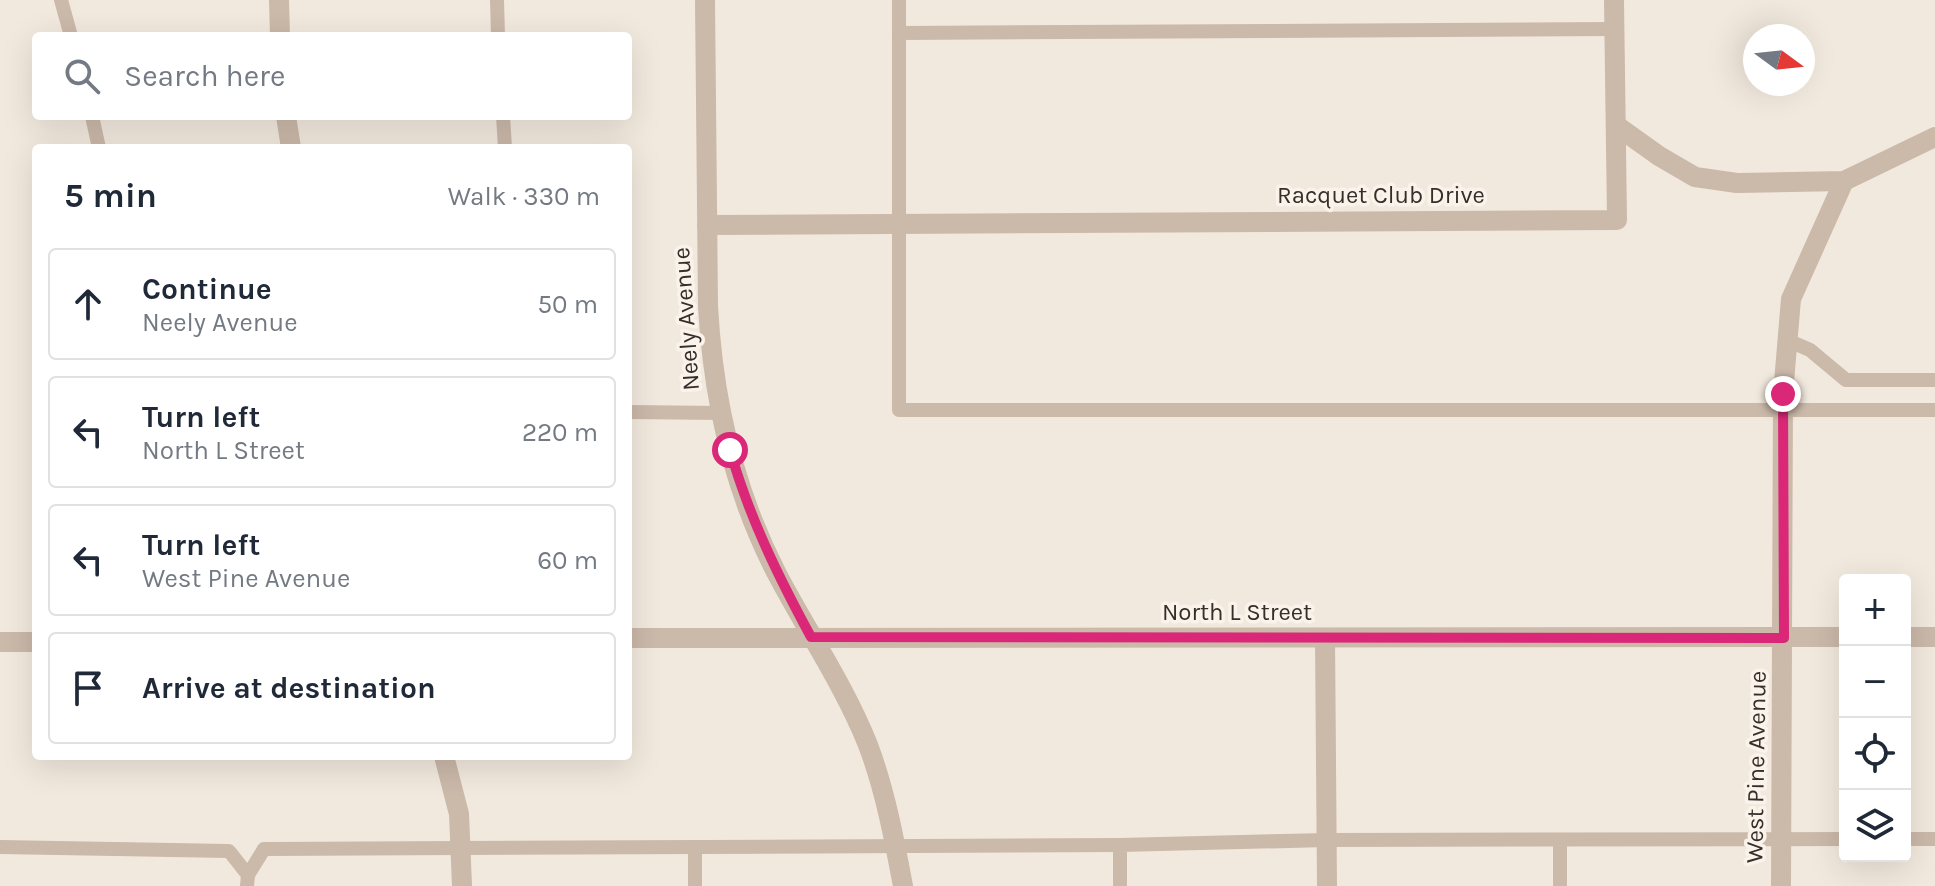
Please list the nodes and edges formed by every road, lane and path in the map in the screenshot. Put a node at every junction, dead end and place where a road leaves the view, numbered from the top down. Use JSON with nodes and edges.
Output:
{"nodes":[{"id":1,"x":61,"y":0,"type":"edge"},
{"id":2,"x":279,"y":0,"type":"edge"},
{"id":3,"x":497,"y":0,"type":"edge"},
{"id":4,"x":705,"y":0,"type":"edge"},
{"id":5,"x":899,"y":0,"type":"edge"},
{"id":6,"x":1614,"y":0,"type":"edge"},
{"id":7,"x":1615,"y":29,"type":"junction"},
{"id":8,"x":70,"y":32,"type":"edge"},
{"id":9,"x":280,"y":32,"type":"edge"},
{"id":10,"x":498,"y":32,"type":"edge"},
{"id":11,"x":899,"y":33,"type":"junction"},
{"id":12,"x":93,"y":120,"type":"edge"},
{"id":13,"x":287,"y":120,"type":"edge"},
{"id":14,"x":503,"y":120,"type":"edge"},
{"id":15,"x":1617,"y":126,"type":"junction"},
{"id":16,"x":1935,"y":137,"type":"edge"},
{"id":17,"x":98,"y":144,"type":"edge"},
{"id":18,"x":290,"y":144,"type":"edge"},
{"id":19,"x":505,"y":144,"type":"edge"},
{"id":20,"x":1844,"y":181,"type":"junction"},
{"id":21,"x":901,"y":224,"type":"junction"},
{"id":22,"x":707,"y":225,"type":"junction"},
{"id":23,"x":1787,"y":340,"type":"junction"},
{"id":24,"x":1935,"y":380,"type":"edge"},
{"id":25,"x":1935,"y":410,"type":"edge"},
{"id":26,"x":1784,"y":411,"type":"junction"},
{"id":27,"x":632,"y":412,"type":"edge"},
{"id":28,"x":721,"y":413,"type":"junction"},
{"id":29,"x":811,"y":637,"type":"junction"},
{"id":30,"x":1839,"y":637,"type":"edge"},
{"id":31,"x":1911,"y":637,"type":"edge"},
{"id":32,"x":1935,"y":637,"type":"edge"},
{"id":33,"x":632,"y":638,"type":"edge"},
{"id":34,"x":1325,"y":638,"type":"junction"},
{"id":35,"x":1784,"y":638,"type":"junction"},
{"id":36,"x":0,"y":642,"type":"edge"},
{"id":37,"x":32,"y":642,"type":"edge"},
{"id":38,"x":445,"y":760,"type":"edge"},
{"id":39,"x":1781,"y":839,"type":"junction"},
{"id":40,"x":1839,"y":839,"type":"edge"},
{"id":41,"x":1911,"y":839,"type":"edge"},
{"id":42,"x":1935,"y":839,"type":"edge"},
{"id":43,"x":1327,"y":840,"type":"junction"},
{"id":44,"x":1560,"y":840,"type":"junction"},
{"id":45,"x":1120,"y":845,"type":"junction"},
{"id":46,"x":460,"y":846,"type":"junction"},
{"id":47,"x":0,"y":847,"type":"edge"},
{"id":48,"x":695,"y":847,"type":"junction"},
{"id":49,"x":896,"y":847,"type":"junction"},
{"id":50,"x":248,"y":880,"type":"edge"},
{"id":51,"x":462,"y":886,"type":"edge"},
{"id":52,"x":695,"y":886,"type":"edge"},
{"id":53,"x":903,"y":886,"type":"edge"},
{"id":54,"x":1120,"y":886,"type":"edge"},
{"id":55,"x":1327,"y":886,"type":"edge"},
{"id":56,"x":1560,"y":886,"type":"edge"},
{"id":57,"x":1781,"y":886,"type":"edge"}],
"edges":[{"from":1,"to":8,"type":"lane"},
{"from":2,"to":9,"type":"street"},
{"from":3,"to":10,"type":"lane"},
{"from":4,"to":22,"type":"street","name":"Neely Avenue"},
{"from":5,"to":11,"type":"lane"},
{"from":6,"to":7,"type":"street"},
{"from":7,"to":11,"type":"lane"},
{"from":7,"to":15,"type":"street"},
{"from":11,"to":21,"type":"lane"},
{"from":12,"to":17,"type":"lane"},
{"from":13,"to":18,"type":"street"},
{"from":14,"to":19,"type":"lane"},
{"from":15,"to":20,"type":"street"},
{"from":15,"to":21,"type":"street","name":"Racquet Club Drive"},
{"from":16,"to":20,"type":"street"},
{"from":20,"to":23,"type":"street","name":"West Pine Avenue"},
{"from":21,"to":22,"type":"street","name":"Racquet Club Drive"},
{"from":21,"to":26,"type":"lane"},
{"from":22,"to":28,"type":"street","name":"Neely Avenue"},
{"from":23,"to":24,"type":"lane"},
{"from":23,"to":26,"type":"street","name":"West Pine Avenue"},
{"from":25,"to":26,"type":"lane"},
{"from":26,"to":35,"type":"street","name":"West Pine Avenue"},
{"from":27,"to":28,"type":"lane"},
{"from":28,"to":29,"type":"street","name":"Neely Avenue"},
{"from":29,"to":33,"type":"street","name":"North L Street"},
{"from":29,"to":34,"type":"street","name":"North L Street"},
{"from":29,"to":49,"type":"street","name":"Neely Avenue"},
{"from":30,"to":35,"type":"street","name":"North L Street"},
{"from":31,"to":32,"type":"street"},
{"from":34,"to":35,"type":"street","name":"North L Street"},
{"from":34,"to":43,"type":"street"},
{"from":35,"to":39,"type":"street","name":"West Pine Avenue"},
{"from":36,"to":37,"type":"street"},
{"from":38,"to":46,"type":"street"},
{"from":39,"to":40,"type":"lane"},
{"from":39,"to":44,"type":"lane"},
{"from":39,"to":57,"type":"street","name":"West Pine Avenue"},
{"from":41,"to":42,"type":"lane"},
{"from":43,"to":44,"type":"lane"},
{"from":43,"to":45,"type":"lane"},
{"from":43,"to":55,"type":"street"},
{"from":44,"to":56,"type":"lane"},
{"from":45,"to":49,"type":"lane"},
{"from":45,"to":54,"type":"lane"},
{"from":46,"to":48,"type":"lane"},
{"from":46,"to":50,"type":"lane"},
{"from":46,"to":51,"type":"street"},
{"from":47,"to":50,"type":"lane"},
{"from":48,"to":49,"type":"lane"},
{"from":48,"to":52,"type":"lane"},
{"from":49,"to":53,"type":"street","name":"Neely Avenue"}]}
